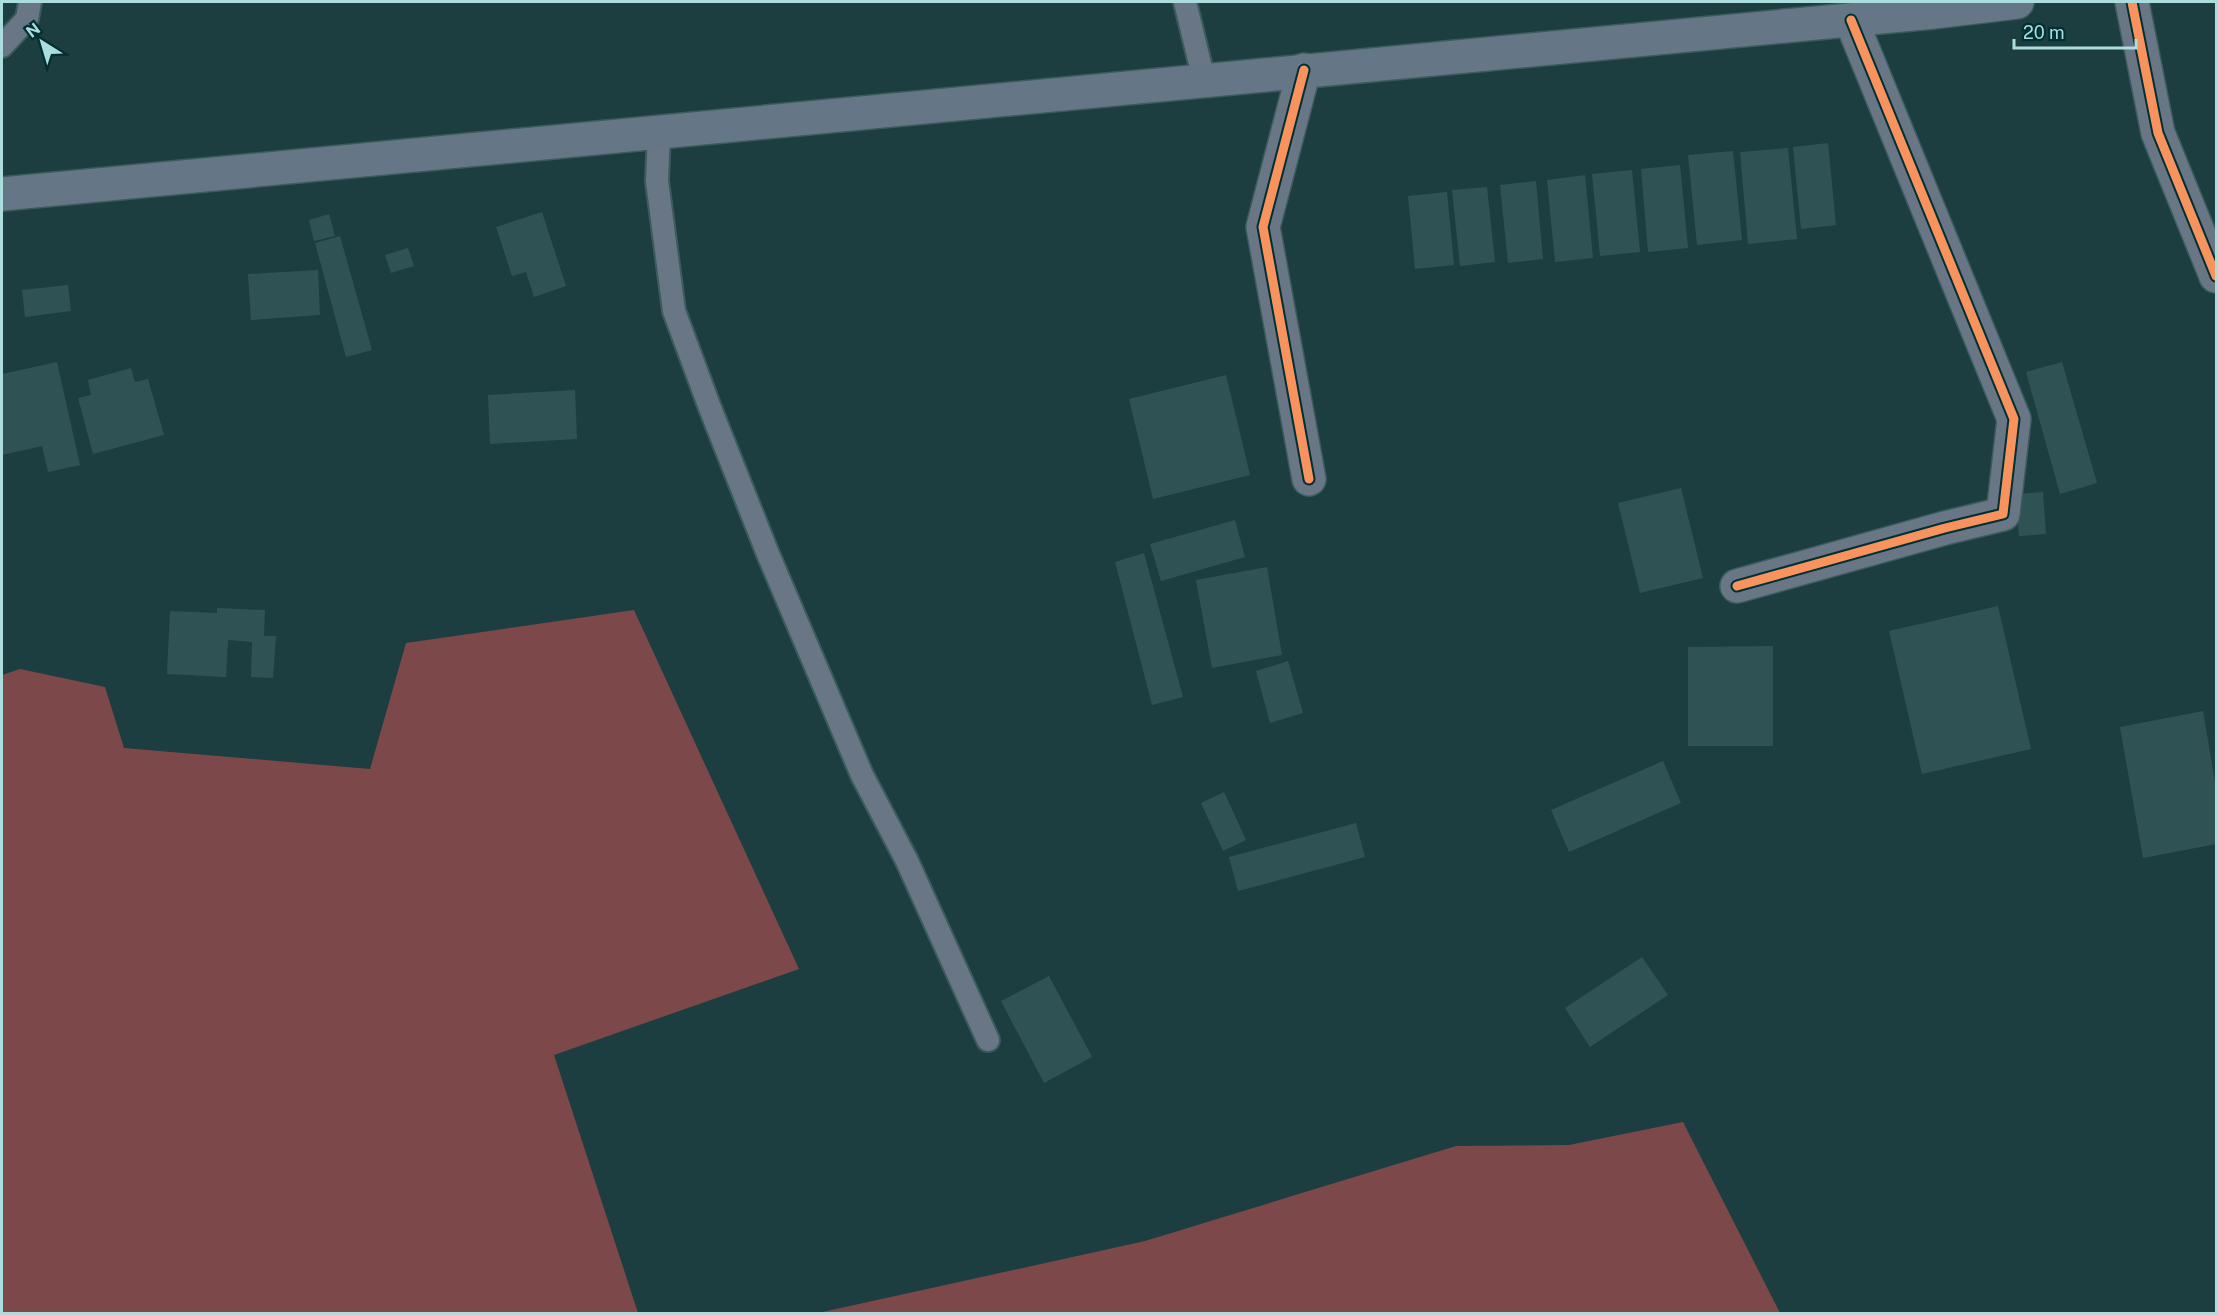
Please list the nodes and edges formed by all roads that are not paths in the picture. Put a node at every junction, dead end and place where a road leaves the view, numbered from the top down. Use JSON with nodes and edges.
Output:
{"nodes":[{"id":1,"x":30,"y":2,"type":"edge"},
{"id":2,"x":1185,"y":2,"type":"edge"},
{"id":3,"x":2017,"y":2,"type":"edge"},
{"id":4,"x":2132,"y":2,"type":"edge"},
{"id":5,"x":1934,"y":7,"type":"edge"},
{"id":6,"x":1851,"y":20,"type":"junction"},
{"id":7,"x":2,"y":46,"type":"edge"},
{"id":8,"x":1304,"y":70,"type":"junction"},
{"id":9,"x":1204,"y":80,"type":"junction"},
{"id":10,"x":659,"y":131,"type":"junction"},
{"id":11,"x":2,"y":194,"type":"edge"},
{"id":12,"x":2217,"y":276,"type":"edge"},
{"id":13,"x":1309,"y":479,"type":"dead end"},
{"id":14,"x":1737,"y":586,"type":"dead end"},
{"id":15,"x":988,"y":1040,"type":"dead end"}],
"edges":[{"from":1,"to":7,"type":"lane"},
{"from":2,"to":9,"type":"lane"},
{"from":3,"to":5,"type":"main road"},
{"from":4,"to":12,"type":"street"},
{"from":5,"to":6,"type":"main road"},
{"from":6,"to":8,"type":"main road"},
{"from":6,"to":14,"type":"street"},
{"from":8,"to":9,"type":"main road"},
{"from":8,"to":13,"type":"street"},
{"from":9,"to":10,"type":"main road"},
{"from":10,"to":11,"type":"main road"},
{"from":10,"to":15,"type":"lane"}]}
